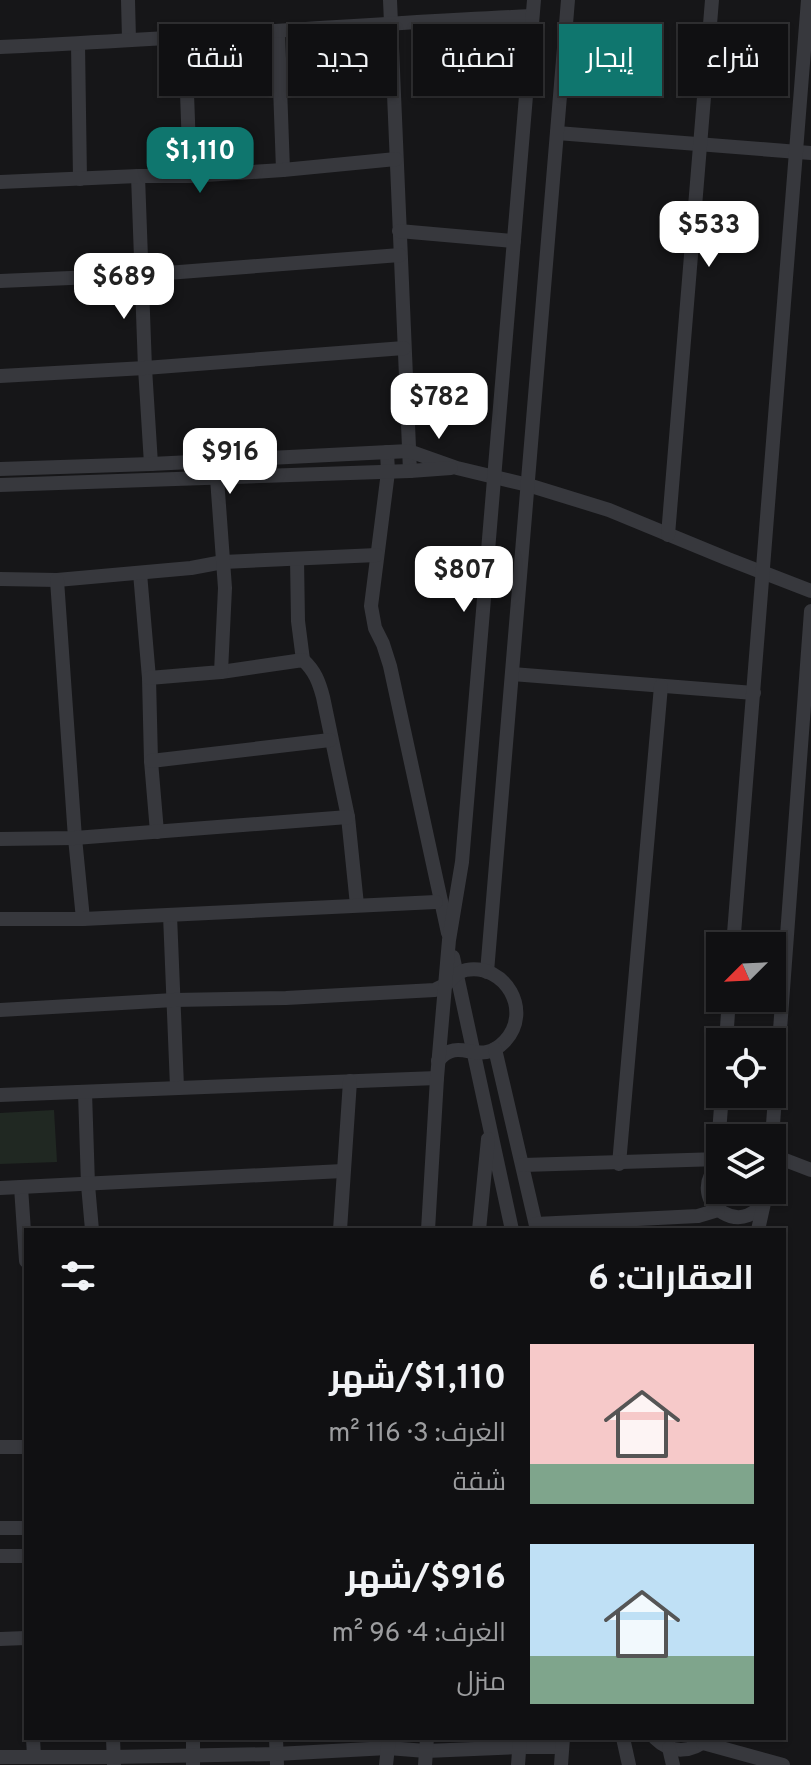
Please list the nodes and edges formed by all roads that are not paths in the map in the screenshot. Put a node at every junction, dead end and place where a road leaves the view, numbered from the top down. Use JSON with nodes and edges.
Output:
{"nodes":[{"id":1,"x":128,"y":0,"type":"edge"},
{"id":2,"x":390,"y":0,"type":"edge"},
{"id":3,"x":534,"y":0,"type":"edge"},
{"id":4,"x":568,"y":0,"type":"edge"},
{"id":5,"x":712,"y":0,"type":"edge"},
{"id":6,"x":808,"y":0,"type":"edge"},
{"id":7,"x":532,"y":16,"type":"junction"},
{"id":8,"x":390,"y":22,"type":"junction"},
{"id":9,"x":272,"y":31,"type":"edge"},
{"id":10,"x":278,"y":31,"type":"junction"},
{"id":11,"x":159,"y":38,"type":"edge"},
{"id":12,"x":129,"y":39,"type":"junction"},
{"id":13,"x":78,"y":44,"type":"junction"},
{"id":14,"x":0,"y":47,"type":"edge"},
{"id":15,"x":187,"y":96,"type":"edge"},
{"id":16,"x":557,"y":133,"type":"junction"},
{"id":17,"x":701,"y":145,"type":"junction"},
{"id":18,"x":803,"y":152,"type":"edge"},
{"id":19,"x":396,"y":159,"type":"junction"},
{"id":20,"x":283,"y":170,"type":"junction"},
{"id":21,"x":138,"y":176,"type":"junction"},
{"id":22,"x":190,"y":176,"type":"junction"},
{"id":23,"x":80,"y":179,"type":"junction"},
{"id":24,"x":0,"y":182,"type":"edge"},
{"id":25,"x":399,"y":231,"type":"junction"},
{"id":26,"x":514,"y":241,"type":"junction"},
{"id":27,"x":400,"y":255,"type":"junction"},
{"id":28,"x":141,"y":275,"type":"junction"},
{"id":29,"x":0,"y":281,"type":"edge"},
{"id":30,"x":404,"y":348,"type":"junction"},
{"id":31,"x":145,"y":368,"type":"junction"},
{"id":32,"x":0,"y":376,"type":"edge"},
{"id":33,"x":409,"y":451,"type":"junction"},
{"id":34,"x":387,"y":452,"type":"junction"},
{"id":35,"x":151,"y":464,"type":"junction"},
{"id":36,"x":457,"y":468,"type":"junction"},
{"id":37,"x":0,"y":469,"type":"edge"},
{"id":38,"x":410,"y":471,"type":"junction"},
{"id":39,"x":388,"y":472,"type":"junction"},
{"id":40,"x":495,"y":477,"type":"junction"},
{"id":41,"x":217,"y":478,"type":"junction"},
{"id":42,"x":0,"y":485,"type":"edge"},
{"id":43,"x":528,"y":485,"type":"junction"},
{"id":44,"x":668,"y":535,"type":"junction"},
{"id":45,"x":377,"y":555,"type":"junction"},
{"id":46,"x":297,"y":559,"type":"junction"},
{"id":47,"x":223,"y":562,"type":"junction"},
{"id":48,"x":140,"y":573,"type":"junction"},
{"id":49,"x":763,"y":573,"type":"junction"},
{"id":50,"x":0,"y":579,"type":"edge"},
{"id":51,"x":57,"y":580,"type":"junction"},
{"id":52,"x":811,"y":591,"type":"edge"},
{"id":53,"x":811,"y":611,"type":"edge"},
{"id":54,"x":303,"y":660,"type":"junction"},
{"id":55,"x":221,"y":672,"type":"junction"},
{"id":56,"x":512,"y":674,"type":"junction"},
{"id":57,"x":149,"y":678,"type":"junction"},
{"id":58,"x":661,"y":686,"type":"junction"},
{"id":59,"x":754,"y":693,"type":"junction"},
{"id":60,"x":330,"y":740,"type":"junction"},
{"id":61,"x":151,"y":761,"type":"junction"},
{"id":62,"x":348,"y":817,"type":"junction"},
{"id":63,"x":157,"y":832,"type":"junction"},
{"id":64,"x":75,"y":838,"type":"junction"},
{"id":65,"x":0,"y":839,"type":"edge"},
{"id":66,"x":436,"y":902,"type":"dead end"},
{"id":67,"x":357,"y":905,"type":"junction"},
{"id":68,"x":170,"y":915,"type":"junction"},
{"id":69,"x":0,"y":919,"type":"edge"},
{"id":70,"x":83,"y":919,"type":"junction"},
{"id":71,"x":734,"y":932,"type":"edge"},
{"id":72,"x":449,"y":940,"type":"junction"},
{"id":73,"x":487,"y":972,"type":"junction"},
{"id":74,"x":456,"y":973,"type":"junction"},
{"id":75,"x":445,"y":985,"type":"junction"},
{"id":76,"x":174,"y":1000,"type":"junction"},
{"id":77,"x":0,"y":1010,"type":"edge"},
{"id":78,"x":495,"y":1049,"type":"junction"},
{"id":79,"x":474,"y":1053,"type":"junction"},
{"id":80,"x":438,"y":1061,"type":"junction"},
{"id":81,"x":437,"y":1078,"type":"junction"},
{"id":82,"x":350,"y":1081,"type":"junction"},
{"id":83,"x":177,"y":1087,"type":"junction"},
{"id":84,"x":85,"y":1092,"type":"junction"},
{"id":85,"x":0,"y":1095,"type":"edge"},
{"id":86,"x":489,"y":1124,"type":"junction"},
{"id":87,"x":773,"y":1124,"type":"edge"},
{"id":88,"x":786,"y":1160,"type":"edge"},
{"id":89,"x":619,"y":1164,"type":"junction"},
{"id":90,"x":706,"y":1164,"type":"edge"},
{"id":91,"x":523,"y":1165,"type":"junction"},
{"id":92,"x":811,"y":1170,"type":"edge"},
{"id":93,"x":343,"y":1171,"type":"junction"},
{"id":94,"x":88,"y":1185,"type":"junction"},
{"id":95,"x":21,"y":1187,"type":"junction"},
{"id":96,"x":0,"y":1188,"type":"edge"},
{"id":97,"x":714,"y":1204,"type":"edge"},
{"id":98,"x":761,"y":1204,"type":"edge"},
{"id":99,"x":764,"y":1204,"type":"edge"},
{"id":100,"x":719,"y":1211,"type":"junction"},
{"id":101,"x":536,"y":1227,"type":"edge"},
{"id":102,"x":92,"y":1228,"type":"edge"},
{"id":103,"x":340,"y":1228,"type":"edge"},
{"id":104,"x":428,"y":1228,"type":"edge"},
{"id":105,"x":479,"y":1228,"type":"edge"},
{"id":106,"x":512,"y":1228,"type":"edge"},
{"id":107,"x":727,"y":1228,"type":"edge"},
{"id":108,"x":758,"y":1228,"type":"edge"},
{"id":109,"x":24,"y":1231,"type":"edge"},
{"id":110,"x":0,"y":1447,"type":"edge"},
{"id":111,"x":24,"y":1447,"type":"edge"},
{"id":112,"x":0,"y":1528,"type":"edge"},
{"id":113,"x":24,"y":1528,"type":"edge"},
{"id":114,"x":0,"y":1556,"type":"edge"},
{"id":115,"x":24,"y":1556,"type":"edge"},
{"id":116,"x":24,"y":1638,"type":"edge"},
{"id":117,"x":0,"y":1639,"type":"edge"},
{"id":118,"x":33,"y":1740,"type":"edge"},
{"id":119,"x":113,"y":1740,"type":"edge"},
{"id":120,"x":623,"y":1740,"type":"edge"},
{"id":121,"x":658,"y":1740,"type":"edge"},
{"id":122,"x":706,"y":1740,"type":"edge"},
{"id":123,"x":520,"y":1742,"type":"edge"},
{"id":124,"x":563,"y":1742,"type":"edge"},
{"id":125,"x":388,"y":1743,"type":"edge"},
{"id":126,"x":669,"y":1748,"type":"junction"},
{"id":127,"x":426,"y":1751,"type":"edge"},
{"id":128,"x":0,"y":1757,"type":"edge"},
{"id":129,"x":34,"y":1757,"type":"junction"},
{"id":130,"x":193,"y":1760,"type":"edge"},
{"id":131,"x":276,"y":1760,"type":"edge"},
{"id":132,"x":113,"y":1761,"type":"edge"},
{"id":133,"x":386,"y":1765,"type":"edge"},
{"id":134,"x":518,"y":1765,"type":"edge"},
{"id":135,"x":561,"y":1765,"type":"edge"},
{"id":136,"x":629,"y":1765,"type":"edge"},
{"id":137,"x":673,"y":1765,"type":"edge"},
{"id":138,"x":783,"y":1765,"type":"edge"}],
"edges":[{"from":1,"to":12,"type":"street"},
{"from":2,"to":8,"type":"street"},
{"from":3,"to":7,"type":"street"},
{"from":4,"to":16,"type":"street"},
{"from":5,"to":17,"type":"street"},
{"from":6,"to":18,"type":"street"},
{"from":7,"to":8,"type":"street"},
{"from":7,"to":26,"type":"street"},
{"from":8,"to":10,"type":"street"},
{"from":8,"to":19,"type":"street"},
{"from":9,"to":10,"type":"street"},
{"from":10,"to":20,"type":"street"},
{"from":11,"to":12,"type":"street"},
{"from":12,"to":13,"type":"street"},
{"from":13,"to":14,"type":"street"},
{"from":13,"to":23,"type":"street"},
{"from":15,"to":22,"type":"street"},
{"from":16,"to":17,"type":"street"},
{"from":16,"to":43,"type":"street"},
{"from":17,"to":18,"type":"street"},
{"from":17,"to":44,"type":"street"},
{"from":18,"to":49,"type":"street"},
{"from":19,"to":20,"type":"street"},
{"from":19,"to":25,"type":"street"},
{"from":20,"to":22,"type":"street"},
{"from":21,"to":22,"type":"street"},
{"from":21,"to":23,"type":"street"},
{"from":21,"to":28,"type":"street"},
{"from":23,"to":24,"type":"street"},
{"from":25,"to":26,"type":"street"},
{"from":25,"to":27,"type":"street"},
{"from":26,"to":40,"type":"street"},
{"from":27,"to":28,"type":"street"},
{"from":27,"to":30,"type":"street"},
{"from":28,"to":29,"type":"street"},
{"from":28,"to":31,"type":"street"},
{"from":30,"to":31,"type":"street"},
{"from":30,"to":33,"type":"street"},
{"from":31,"to":32,"type":"street"},
{"from":31,"to":35,"type":"street"},
{"from":33,"to":34,"type":"street"},
{"from":33,"to":36,"type":"street"},
{"from":33,"to":38,"type":"street"},
{"from":34,"to":35,"type":"street"},
{"from":34,"to":39,"type":"street"},
{"from":35,"to":37,"type":"street"},
{"from":36,"to":38,"type":"street"},
{"from":36,"to":40,"type":"street"},
{"from":38,"to":39,"type":"street"},
{"from":39,"to":41,"type":"street"},
{"from":39,"to":45,"type":"street"},
{"from":40,"to":43,"type":"street"},
{"from":40,"to":72,"type":"street"},
{"from":41,"to":42,"type":"street"},
{"from":41,"to":47,"type":"street"},
{"from":43,"to":44,"type":"street"},
{"from":43,"to":56,"type":"street"},
{"from":44,"to":49,"type":"street"},
{"from":45,"to":46,"type":"street"},
{"from":45,"to":72,"type":"street"},
{"from":46,"to":47,"type":"street"},
{"from":46,"to":54,"type":"street"},
{"from":47,"to":48,"type":"street"},
{"from":47,"to":55,"type":"street"},
{"from":48,"to":51,"type":"street"},
{"from":48,"to":57,"type":"street"},
{"from":49,"to":52,"type":"street"},
{"from":49,"to":59,"type":"street"},
{"from":50,"to":51,"type":"street"},
{"from":51,"to":64,"type":"street"},
{"from":53,"to":87,"type":"street"},
{"from":54,"to":55,"type":"street"},
{"from":54,"to":60,"type":"street"},
{"from":55,"to":57,"type":"street"},
{"from":56,"to":58,"type":"street"},
{"from":56,"to":73,"type":"street"},
{"from":57,"to":61,"type":"street"},
{"from":58,"to":59,"type":"street"},
{"from":58,"to":89,"type":"street"},
{"from":59,"to":71,"type":"street"},
{"from":60,"to":61,"type":"street"},
{"from":60,"to":62,"type":"street"},
{"from":61,"to":63,"type":"street"},
{"from":62,"to":63,"type":"street"},
{"from":62,"to":67,"type":"street"},
{"from":63,"to":64,"type":"street"},
{"from":64,"to":65,"type":"street"},
{"from":64,"to":70,"type":"street"},
{"from":66,"to":67,"type":"street"},
{"from":67,"to":68,"type":"street"},
{"from":68,"to":70,"type":"street"},
{"from":68,"to":76,"type":"street"},
{"from":69,"to":70,"type":"street"},
{"from":72,"to":74,"type":"street"},
{"from":72,"to":75,"type":"street"},
{"from":73,"to":74,"type":"street"},
{"from":73,"to":78,"type":"street"},
{"from":74,"to":75,"type":"street"},
{"from":74,"to":79,"type":"street"},
{"from":75,"to":76,"type":"street"},
{"from":75,"to":80,"type":"street"},
{"from":76,"to":77,"type":"street"},
{"from":76,"to":83,"type":"street"},
{"from":78,"to":79,"type":"street"},
{"from":78,"to":91,"type":"street"},
{"from":79,"to":80,"type":"street"},
{"from":79,"to":86,"type":"street"},
{"from":80,"to":81,"type":"street"},
{"from":81,"to":82,"type":"street"},
{"from":81,"to":104,"type":"street"},
{"from":82,"to":83,"type":"street"},
{"from":82,"to":93,"type":"street"},
{"from":83,"to":84,"type":"street"},
{"from":84,"to":85,"type":"street"},
{"from":84,"to":94,"type":"street"},
{"from":86,"to":105,"type":"street"},
{"from":86,"to":106,"type":"street"},
{"from":88,"to":92,"type":"street"},
{"from":89,"to":90,"type":"street"},
{"from":89,"to":91,"type":"street"},
{"from":91,"to":101,"type":"street"},
{"from":93,"to":94,"type":"street"},
{"from":93,"to":103,"type":"street"},
{"from":94,"to":95,"type":"street"},
{"from":94,"to":102,"type":"street"},
{"from":95,"to":96,"type":"street"},
{"from":95,"to":109,"type":"street"},
{"from":97,"to":100,"type":"street"},
{"from":98,"to":100,"type":"street"},
{"from":99,"to":108,"type":"street"},
{"from":100,"to":101,"type":"street"},
{"from":100,"to":107,"type":"street"},
{"from":110,"to":111,"type":"street"},
{"from":112,"to":113,"type":"street"},
{"from":114,"to":115,"type":"street"},
{"from":116,"to":117,"type":"street"},
{"from":118,"to":129,"type":"street"},
{"from":119,"to":132,"type":"street"},
{"from":120,"to":136,"type":"street"},
{"from":121,"to":126,"type":"street"},
{"from":122,"to":126,"type":"street"},
{"from":122,"to":138,"type":"street"},
{"from":123,"to":124,"type":"street"},
{"from":123,"to":127,"type":"street"},
{"from":123,"to":134,"type":"street"},
{"from":124,"to":135,"type":"street"},
{"from":125,"to":127,"type":"street"},
{"from":125,"to":131,"type":"street"},
{"from":125,"to":133,"type":"street"},
{"from":126,"to":137,"type":"street"},
{"from":128,"to":129,"type":"street"},
{"from":129,"to":132,"type":"street"},
{"from":130,"to":131,"type":"street"},
{"from":130,"to":132,"type":"street"}]}
